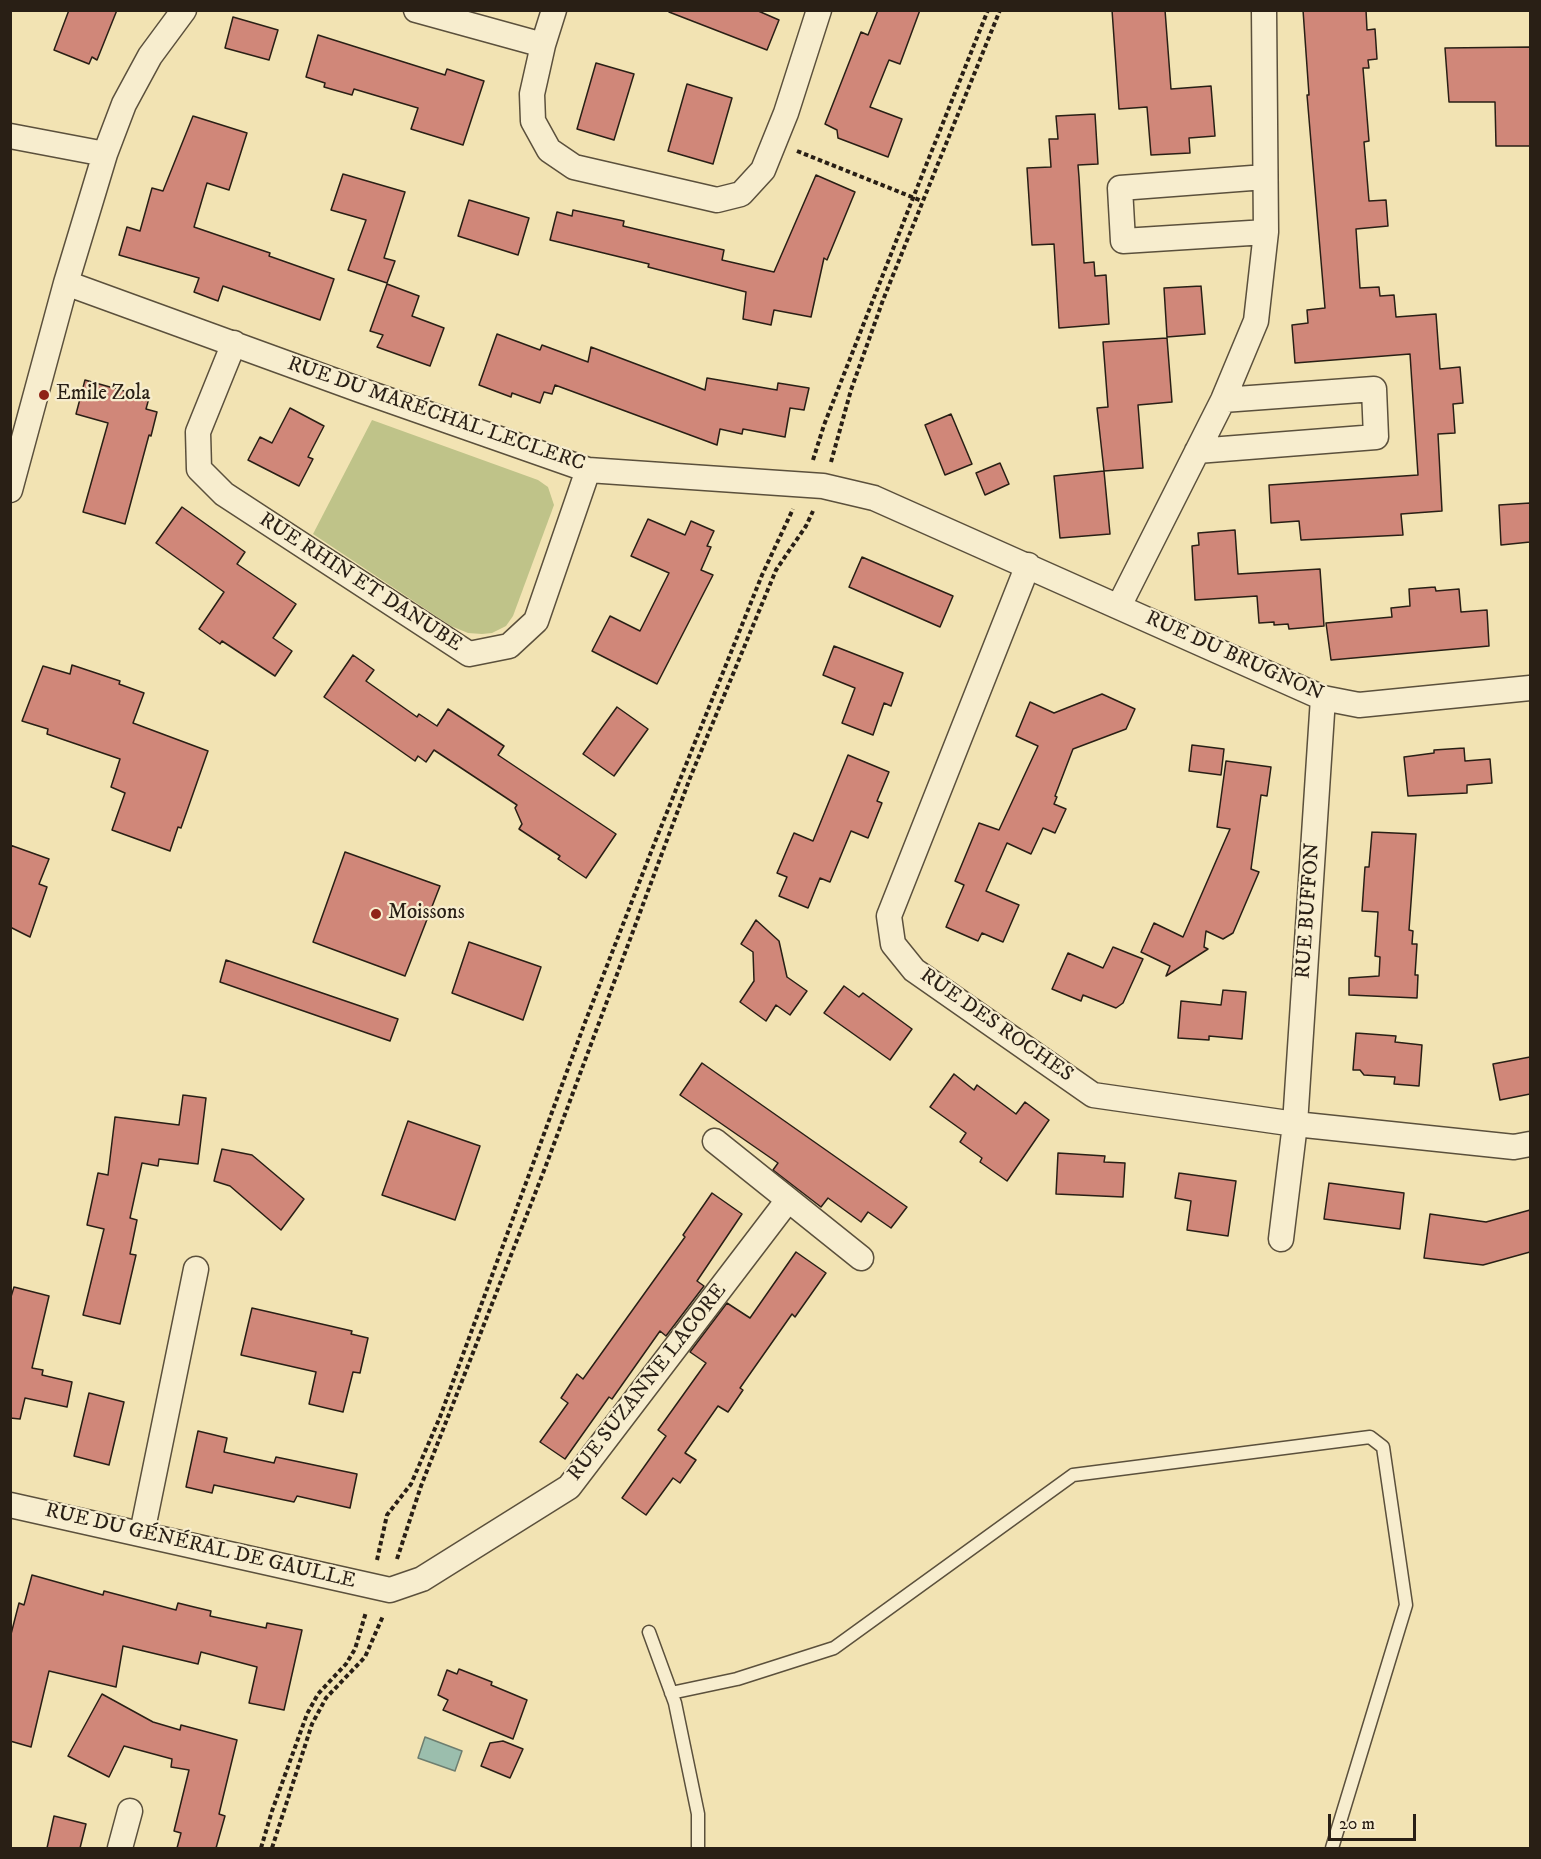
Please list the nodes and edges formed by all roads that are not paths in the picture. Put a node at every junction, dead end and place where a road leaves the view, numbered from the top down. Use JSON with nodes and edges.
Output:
{"nodes":[{"id":1,"x":183,"y":10,"type":"edge"},
{"id":2,"x":416,"y":10,"type":"edge"},
{"id":3,"x":554,"y":10,"type":"edge"},
{"id":4,"x":819,"y":10,"type":"edge"},
{"id":5,"x":1264,"y":10,"type":"edge"},
{"id":6,"x":543,"y":45,"type":"junction"},
{"id":7,"x":10,"y":136,"type":"edge"},
{"id":8,"x":105,"y":154,"type":"junction"},
{"id":9,"x":1265,"y":177,"type":"junction"},
{"id":10,"x":1266,"y":232,"type":"junction"},
{"id":11,"x":66,"y":283,"type":"junction"},
{"id":12,"x":234,"y":343,"type":"junction"},
{"id":13,"x":1223,"y":399,"type":"junction"},
{"id":14,"x":1197,"y":452,"type":"junction"},
{"id":15,"x":588,"y":471,"type":"junction"},
{"id":16,"x":10,"y":490,"type":"edge"},
{"id":17,"x":1028,"y":565,"type":"junction"},
{"id":18,"x":1119,"y":606,"type":"junction"},
{"id":19,"x":1530,"y":688,"type":"edge"},
{"id":20,"x":1323,"y":698,"type":"junction"},
{"id":21,"x":1295,"y":1124,"type":"junction"},
{"id":22,"x":715,"y":1141,"type":"dead end"},
{"id":23,"x":1530,"y":1144,"type":"edge"},
{"id":24,"x":788,"y":1200,"type":"junction"},
{"id":25,"x":1281,"y":1239,"type":"dead end"},
{"id":26,"x":861,"y":1258,"type":"dead end"},
{"id":27,"x":196,"y":1269,"type":"dead end"},
{"id":28,"x":10,"y":1505,"type":"edge"},
{"id":29,"x":141,"y":1533,"type":"junction"},
{"id":30,"x":390,"y":1590,"type":"joint"},
{"id":31,"x":649,"y":1632,"type":"dead end"},
{"id":32,"x":671,"y":1693,"type":"junction"},
{"id":33,"x":130,"y":1811,"type":"dead end"},
{"id":34,"x":120,"y":1848,"type":"edge"},
{"id":35,"x":698,"y":1848,"type":"edge"},
{"id":36,"x":1332,"y":1848,"type":"edge"}],
"edges":[{"from":1,"to":8,"type":"street"},
{"from":2,"to":6,"type":"street"},
{"from":3,"to":6,"type":"street"},
{"from":4,"to":6,"type":"street"},
{"from":5,"to":9,"type":"street"},
{"from":7,"to":8,"type":"street"},
{"from":8,"to":11,"type":"street"},
{"from":9,"to":10,"type":"street"},
{"from":9,"to":10,"type":"street"},
{"from":10,"to":13,"type":"street"},
{"from":11,"to":12,"type":"street","name":"RUE DU MARÉCHAL LECLERC"},
{"from":11,"to":16,"type":"street"},
{"from":12,"to":15,"type":"street","name":"RUE DU MARÉCHAL LECLERC"},
{"from":12,"to":15,"type":"street","name":"RUE RHIN ET DANUBE"},
{"from":13,"to":14,"type":"street"},
{"from":13,"to":14,"type":"street"},
{"from":14,"to":18,"type":"street"},
{"from":15,"to":17,"type":"street","name":"RUE DU MARÉCHAL LECLERC"},
{"from":17,"to":18,"type":"street","name":"RUE DU MARÉCHAL LECLERC"},
{"from":17,"to":21,"type":"street","name":"RUE DES ROCHES"},
{"from":18,"to":20,"type":"street","name":"RUE DU BRUGNON"},
{"from":19,"to":20,"type":"street","name":"RUE DU BRUGNON"},
{"from":20,"to":21,"type":"street","name":"RUE BUFFON"},
{"from":21,"to":23,"type":"street","name":"RUE DES ROCHES"},
{"from":21,"to":25,"type":"street"},
{"from":22,"to":24,"type":"street"},
{"from":24,"to":26,"type":"street"},
{"from":24,"to":30,"type":"street","name":"RUE SUZANNE LACORE"},
{"from":27,"to":29,"type":"street"},
{"from":28,"to":29,"type":"street","name":"RUE DU GÉNÉRAL DE GAULLE"},
{"from":29,"to":30,"type":"street","name":"RUE DU GÉNÉRAL DE GAULLE"},
{"from":31,"to":32,"type":"lane"},
{"from":32,"to":35,"type":"lane"},
{"from":32,"to":36,"type":"lane"},
{"from":33,"to":34,"type":"street"}]}
